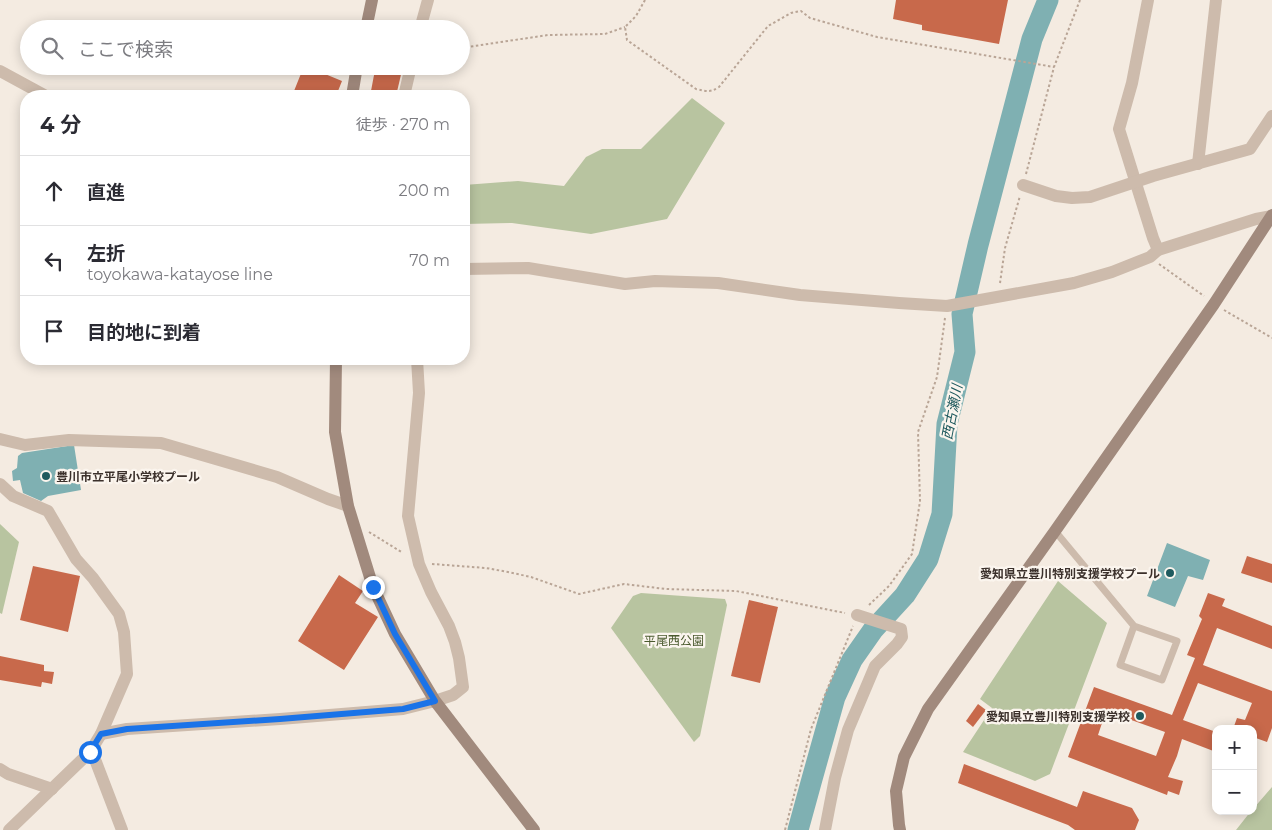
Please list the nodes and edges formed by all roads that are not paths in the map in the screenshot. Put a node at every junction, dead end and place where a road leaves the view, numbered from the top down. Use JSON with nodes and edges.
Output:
{"nodes":[{"id":1,"x":372,"y":0,"type":"edge"},
{"id":2,"x":428,"y":0,"type":"edge"},
{"id":3,"x":1148,"y":0,"type":"edge"},
{"id":4,"x":1216,"y":0,"type":"edge"},
{"id":5,"x":368,"y":20,"type":"edge"},
{"id":6,"x":422,"y":20,"type":"edge"},
{"id":7,"x":0,"y":71,"type":"edge"},
{"id":8,"x":356,"y":75,"type":"edge"},
{"id":9,"x":409,"y":75,"type":"edge"},
{"id":10,"x":35,"y":90,"type":"edge"},
{"id":11,"x":353,"y":90,"type":"edge"},
{"id":12,"x":405,"y":90,"type":"edge"},
{"id":13,"x":1272,"y":116,"type":"edge"},
{"id":14,"x":1198,"y":164,"type":"junction"},
{"id":15,"x":1136,"y":182,"type":"junction"},
{"id":16,"x":1023,"y":185,"type":"road end"},
{"id":17,"x":1272,"y":216,"type":"edge"},
{"id":18,"x":1154,"y":254,"type":"junction"},
{"id":19,"x":470,"y":269,"type":"edge"},
{"id":20,"x":336,"y":365,"type":"edge"},
{"id":21,"x":417,"y":365,"type":"edge"},
{"id":22,"x":0,"y":439,"type":"edge"},
{"id":23,"x":0,"y":484,"type":"edge"},
{"id":24,"x":348,"y":506,"type":"junction"},
{"id":25,"x":1055,"y":531,"type":"junction"},
{"id":26,"x":857,"y":616,"type":"road end"},
{"id":27,"x":1134,"y":626,"type":"junction"},
{"id":28,"x":435,"y":701,"type":"junction"},
{"id":29,"x":101,"y":734,"type":"junction"},
{"id":30,"x":90,"y":752,"type":"junction"},
{"id":31,"x":0,"y":769,"type":"edge"},
{"id":32,"x":52,"y":790,"type":"junction"},
{"id":33,"x":9,"y":830,"type":"edge"},
{"id":34,"x":122,"y":830,"type":"edge"},
{"id":35,"x":534,"y":830,"type":"edge"},
{"id":36,"x":825,"y":830,"type":"edge"},
{"id":37,"x":900,"y":830,"type":"edge"}],
"edges":[{"from":1,"to":5,"type":"street"},
{"from":2,"to":6,"type":"street"},
{"from":3,"to":15,"type":"street"},
{"from":4,"to":14,"type":"street"},
{"from":7,"to":10,"type":"street"},
{"from":8,"to":11,"type":"street"},
{"from":9,"to":12,"type":"street"},
{"from":13,"to":14,"type":"street"},
{"from":14,"to":15,"type":"street"},
{"from":15,"to":16,"type":"street"},
{"from":15,"to":18,"type":"street"},
{"from":17,"to":18,"type":"street"},
{"from":17,"to":25,"type":"street"},
{"from":18,"to":19,"type":"street"},
{"from":20,"to":24,"type":"street"},
{"from":21,"to":28,"type":"street"},
{"from":22,"to":24,"type":"street"},
{"from":23,"to":29,"type":"street"},
{"from":24,"to":28,"type":"street"},
{"from":25,"to":27,"type":"lane"},
{"from":25,"to":37,"type":"street"},
{"from":26,"to":36,"type":"street"},
{"from":27,"to":27,"type":"lane"},
{"from":28,"to":29,"type":"street"},
{"from":28,"to":35,"type":"street"},
{"from":29,"to":30,"type":"street"},
{"from":30,"to":32,"type":"street"},
{"from":30,"to":34,"type":"street"},
{"from":31,"to":32,"type":"street"},
{"from":32,"to":33,"type":"street"}]}
